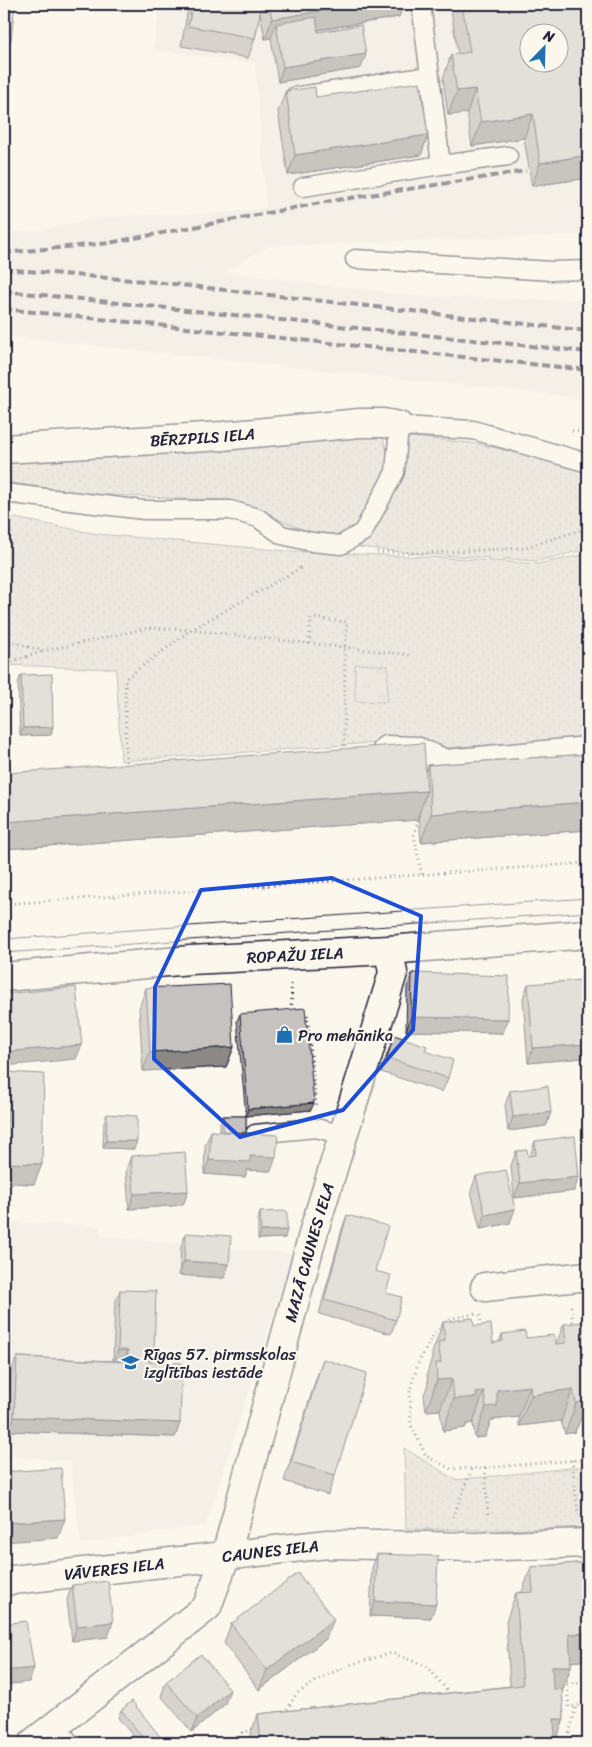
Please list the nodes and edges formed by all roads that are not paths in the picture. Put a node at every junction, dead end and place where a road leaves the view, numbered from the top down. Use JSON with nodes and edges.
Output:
{"nodes":[{"id":1,"x":422,"y":4,"type":"edge"},
{"id":2,"x":430,"y":76,"type":"junction"},
{"id":3,"x":283,"y":98,"type":"dead end"},
{"id":4,"x":508,"y":156,"type":"dead end"},
{"id":5,"x":441,"y":164,"type":"junction"},
{"id":6,"x":303,"y":187,"type":"dead end"},
{"id":7,"x":356,"y":259,"type":"dead end"},
{"id":8,"x":588,"y":270,"type":"edge"},
{"id":9,"x":399,"y":426,"type":"junction"},
{"id":10,"x":4,"y":449,"type":"edge"},
{"id":11,"x":588,"y":464,"type":"edge"},
{"id":12,"x":4,"y":493,"type":"edge"},
{"id":13,"x":588,"y":751,"type":"edge"},
{"id":14,"x":344,"y":753,"type":"edge"},
{"id":15,"x":588,"y":934,"type":"edge"},
{"id":16,"x":389,"y":950,"type":"junction"},
{"id":17,"x":4,"y":977,"type":"edge"},
{"id":18,"x":255,"y":1134,"type":"edge"},
{"id":19,"x":343,"y":1135,"type":"junction"},
{"id":20,"x":578,"y":1277,"type":"edge"},
{"id":21,"x":483,"y":1300,"type":"road end"},
{"id":22,"x":584,"y":1543,"type":"edge"},
{"id":23,"x":226,"y":1555,"type":"junction"},
{"id":24,"x":4,"y":1581,"type":"edge"},
{"id":25,"x":63,"y":1735,"type":"edge"},
{"id":26,"x":33,"y":1743,"type":"edge"}],
"edges":[{"from":1,"to":2,"type":"lane"},
{"from":2,"to":3,"type":"lane"},
{"from":2,"to":5,"type":"lane"},
{"from":4,"to":5,"type":"lane"},
{"from":5,"to":6,"type":"lane"},
{"from":7,"to":8,"type":"lane"},
{"from":9,"to":10,"type":"street","name":"BĒRZPILS IELA"},
{"from":9,"to":11,"type":"lane"},
{"from":9,"to":12,"type":"lane"},
{"from":13,"to":14,"type":"street"},
{"from":15,"to":16,"type":"street","name":"ROPAŽU IELA"},
{"from":16,"to":17,"type":"street","name":"ROPAŽU IELA"},
{"from":16,"to":19,"type":"street","name":"MAZĀ CAUNES IELA"},
{"from":18,"to":19,"type":"lane"},
{"from":19,"to":23,"type":"street","name":"MAZĀ CAUNES IELA"},
{"from":20,"to":21,"type":"street"},
{"from":22,"to":23,"type":"street","name":"CAUNES IELA"},
{"from":23,"to":24,"type":"street","name":"VĀVERES IELA"},
{"from":23,"to":25,"type":"street","name":"CAUNES IELA"},
{"from":25,"to":26,"type":"street","name":"CAUNES IELA"}]}
